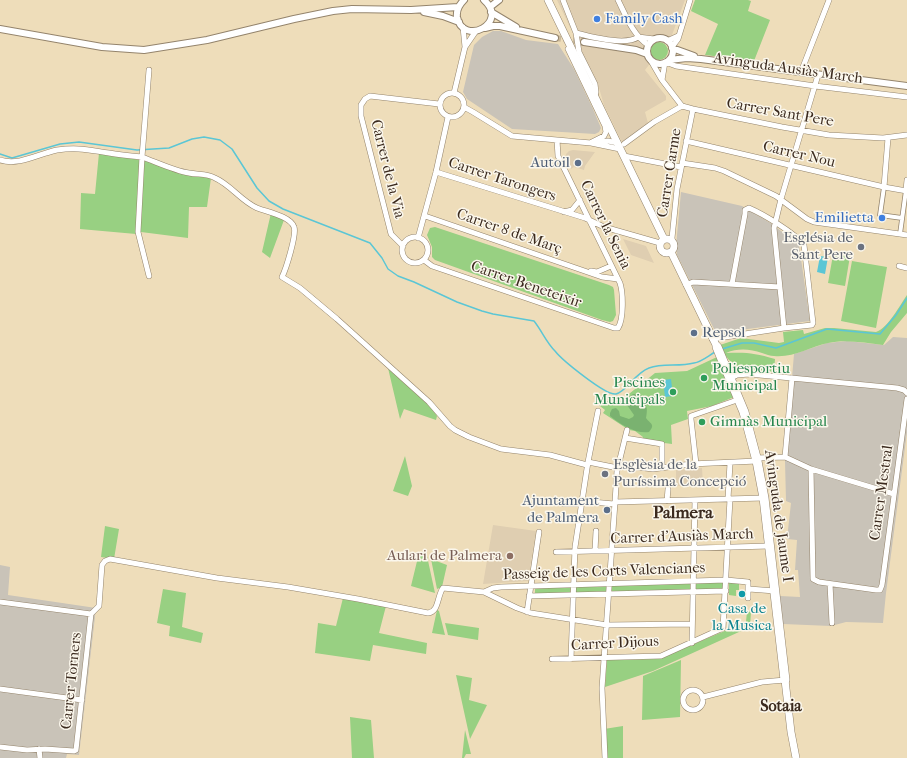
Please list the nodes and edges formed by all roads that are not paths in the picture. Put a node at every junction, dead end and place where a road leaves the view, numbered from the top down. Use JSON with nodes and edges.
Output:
{"nodes":[{"id":1,"x":464,"y":0,"type":"edge"},
{"id":2,"x":484,"y":0,"type":"edge"},
{"id":3,"x":499,"y":0,"type":"edge"},
{"id":4,"x":544,"y":0,"type":"edge"},
{"id":5,"x":548,"y":0,"type":"edge"},
{"id":6,"x":563,"y":0,"type":"edge"},
{"id":7,"x":618,"y":0,"type":"edge"},
{"id":8,"x":690,"y":0,"type":"edge"},
{"id":9,"x":829,"y":0,"type":"edge"},
{"id":10,"x":458,"y":7,"type":"junction"},
{"id":11,"x":491,"y":9,"type":"junction"},
{"id":12,"x":411,"y":10,"type":"junction"},
{"id":13,"x":461,"y":25,"type":"junction"},
{"id":14,"x":485,"y":28,"type":"junction"},
{"id":15,"x":0,"y":30,"type":"edge"},
{"id":16,"x":561,"y":30,"type":"junction"},
{"id":17,"x":476,"y":31,"type":"junction"},
{"id":18,"x":524,"y":32,"type":"junction"},
{"id":19,"x":576,"y":33,"type":"junction"},
{"id":20,"x":678,"y":36,"type":"junction"},
{"id":21,"x":638,"y":37,"type":"junction"},
{"id":22,"x":555,"y":38,"type":"tunnel mouth"},
{"id":23,"x":654,"y":39,"type":"junction"},
{"id":24,"x":667,"y":41,"type":"junction"},
{"id":25,"x":584,"y":42,"type":"tunnel mouth"},
{"id":26,"x":648,"y":45,"type":"junction"},
{"id":27,"x":465,"y":47,"type":"junction"},
{"id":28,"x":672,"y":48,"type":"junction"},
{"id":29,"x":570,"y":49,"type":"junction"},
{"id":30,"x":636,"y":50,"type":"junction"},
{"id":31,"x":647,"y":54,"type":"junction"},
{"id":32,"x":701,"y":59,"type":"junction"},
{"id":33,"x":651,"y":61,"type":"junction"},
{"id":34,"x":667,"y":61,"type":"junction"},
{"id":35,"x":149,"y":70,"type":"dead end"},
{"id":36,"x":801,"y":72,"type":"junction"},
{"id":37,"x":818,"y":75,"type":"junction"},
{"id":38,"x":662,"y":80,"type":"junction"},
{"id":39,"x":815,"y":86,"type":"junction"},
{"id":40,"x":907,"y":86,"type":"edge"},
{"id":41,"x":454,"y":93,"type":"junction"},
{"id":42,"x":595,"y":96,"type":"junction"},
{"id":43,"x":907,"y":97,"type":"edge"},
{"id":44,"x":439,"y":104,"type":"junction"},
{"id":45,"x":682,"y":106,"type":"junction"},
{"id":46,"x":464,"y":107,"type":"junction"},
{"id":47,"x":693,"y":109,"type":"junction"},
{"id":48,"x":448,"y":117,"type":"junction"},
{"id":49,"x":802,"y":130,"type":"junction"},
{"id":50,"x":907,"y":135,"type":"edge"},
{"id":51,"x":888,"y":138,"type":"junction"},
{"id":52,"x":557,"y":140,"type":"junction"},
{"id":53,"x":686,"y":141,"type":"junction"},
{"id":54,"x":591,"y":143,"type":"junction"},
{"id":55,"x":621,"y":148,"type":"junction"},
{"id":56,"x":143,"y":155,"type":"junction"},
{"id":57,"x":0,"y":160,"type":"edge"},
{"id":58,"x":682,"y":165,"type":"junction"},
{"id":59,"x":791,"y":165,"type":"junction"},
{"id":60,"x":436,"y":172,"type":"junction"},
{"id":61,"x":907,"y":180,"type":"edge"},
{"id":62,"x":884,"y":188,"type":"junction"},
{"id":63,"x":906,"y":190,"type":"edge"},
{"id":64,"x":781,"y":199,"type":"junction"},
{"id":65,"x":580,"y":200,"type":"junction"},
{"id":66,"x":561,"y":212,"type":"junction"},
{"id":67,"x":586,"y":212,"type":"junction"},
{"id":68,"x":425,"y":216,"type":"junction"},
{"id":69,"x":902,"y":217,"type":"junction"},
{"id":70,"x":590,"y":221,"type":"junction"},
{"id":71,"x":775,"y":222,"type":"junction"},
{"id":72,"x":900,"y":234,"type":"junction"},
{"id":73,"x":907,"y":235,"type":"edge"},
{"id":74,"x":418,"y":238,"type":"junction"},
{"id":75,"x":665,"y":241,"type":"junction"},
{"id":76,"x":403,"y":246,"type":"junction"},
{"id":77,"x":671,"y":252,"type":"junction"},
{"id":78,"x":424,"y":260,"type":"junction"},
{"id":79,"x":611,"y":266,"type":"junction"},
{"id":80,"x":898,"y":266,"type":"dead end"},
{"id":81,"x":907,"y":268,"type":"edge"},
{"id":82,"x":584,"y":270,"type":"junction"},
{"id":83,"x":149,"y":276,"type":"dead end"},
{"id":84,"x":618,"y":279,"type":"junction"},
{"id":85,"x":732,"y":284,"type":"junction"},
{"id":86,"x":686,"y":285,"type":"junction"},
{"id":87,"x":780,"y":286,"type":"junction"},
{"id":88,"x":621,"y":324,"type":"joint"},
{"id":89,"x":784,"y":328,"type":"junction"},
{"id":90,"x":712,"y":338,"type":"junction"},
{"id":91,"x":716,"y":347,"type":"joint"},
{"id":92,"x":723,"y":360,"type":"junction"},
{"id":93,"x":739,"y":371,"type":"junction"},
{"id":94,"x":749,"y":374,"type":"junction"},
{"id":95,"x":730,"y":375,"type":"junction"},
{"id":96,"x":792,"y":378,"type":"junction"},
{"id":97,"x":907,"y":392,"type":"edge"},
{"id":98,"x":740,"y":398,"type":"junction"},
{"id":99,"x":907,"y":399,"type":"edge"},
{"id":100,"x":598,"y":411,"type":"dead end"},
{"id":101,"x":627,"y":430,"type":"dead end"},
{"id":102,"x":625,"y":438,"type":"junction"},
{"id":103,"x":785,"y":457,"type":"junction"},
{"id":104,"x":757,"y":460,"type":"junction"},
{"id":105,"x":588,"y":463,"type":"junction"},
{"id":106,"x":730,"y":463,"type":"junction"},
{"id":107,"x":696,"y":464,"type":"junction"},
{"id":108,"x":619,"y":466,"type":"junction"},
{"id":109,"x":662,"y":468,"type":"junction"},
{"id":110,"x":811,"y":469,"type":"junction"},
{"id":111,"x":668,"y":489,"type":"dead end"},
{"id":112,"x":894,"y":494,"type":"junction"},
{"id":113,"x":764,"y":498,"type":"junction"},
{"id":114,"x":729,"y":499,"type":"junction"},
{"id":115,"x":694,"y":500,"type":"junction"},
{"id":116,"x":668,"y":501,"type":"junction"},
{"id":117,"x":581,"y":503,"type":"junction"},
{"id":118,"x":614,"y":503,"type":"junction"},
{"id":119,"x":564,"y":504,"type":"dead end"},
{"id":120,"x":579,"y":520,"type":"junction"},
{"id":121,"x":596,"y":520,"type":"dead end"},
{"id":122,"x":596,"y":531,"type":"dead end"},
{"id":123,"x":539,"y":532,"type":"dead end"},
{"id":124,"x":769,"y":546,"type":"junction"},
{"id":125,"x":728,"y":547,"type":"junction"},
{"id":126,"x":693,"y":548,"type":"junction"},
{"id":127,"x":595,"y":551,"type":"junction"},
{"id":128,"x":612,"y":551,"type":"junction"},
{"id":129,"x":556,"y":552,"type":"dead end"},
{"id":130,"x":574,"y":552,"type":"junction"},
{"id":131,"x":693,"y":580,"type":"junction"},
{"id":132,"x":726,"y":580,"type":"junction"},
{"id":133,"x":610,"y":582,"type":"junction"},
{"id":134,"x":573,"y":584,"type":"junction"},
{"id":135,"x":830,"y":584,"type":"junction"},
{"id":136,"x":531,"y":585,"type":"junction"},
{"id":137,"x":748,"y":589,"type":"junction"},
{"id":138,"x":726,"y":591,"type":"junction"},
{"id":139,"x":775,"y":591,"type":"junction"},
{"id":140,"x":484,"y":592,"type":"junction"},
{"id":141,"x":693,"y":592,"type":"junction"},
{"id":142,"x":609,"y":594,"type":"junction"},
{"id":143,"x":573,"y":595,"type":"junction"},
{"id":144,"x":529,"y":596,"type":"junction"},
{"id":145,"x":748,"y":598,"type":"dead end"},
{"id":146,"x":0,"y":602,"type":"edge"},
{"id":147,"x":527,"y":612,"type":"junction"},
{"id":148,"x":91,"y":614,"type":"junction"},
{"id":149,"x":572,"y":620,"type":"junction"},
{"id":150,"x":832,"y":623,"type":"dead end"},
{"id":151,"x":692,"y":624,"type":"junction"},
{"id":152,"x":607,"y":625,"type":"junction"},
{"id":153,"x":692,"y":643,"type":"junction"},
{"id":154,"x":605,"y":658,"type":"junction"},
{"id":155,"x":552,"y":659,"type":"dead end"},
{"id":156,"x":571,"y":659,"type":"junction"},
{"id":157,"x":785,"y":680,"type":"junction"},
{"id":158,"x":0,"y":689,"type":"edge"},
{"id":159,"x":703,"y":697,"type":"junction"},
{"id":160,"x":82,"y":700,"type":"junction"},
{"id":161,"x":0,"y":747,"type":"edge"},
{"id":162,"x":39,"y":749,"type":"junction"},
{"id":163,"x":40,"y":758,"type":"edge"},
{"id":164,"x":605,"y":758,"type":"edge"},
{"id":165,"x":796,"y":758,"type":"edge"}],
"edges":[{"from":1,"to":10,"type":"street"},
{"from":2,"to":11,"type":"street"},
{"from":3,"to":11,"type":"street"},
{"from":4,"to":16,"type":"street"},
{"from":5,"to":16,"type":"main road"},
{"from":6,"to":19,"type":"street"},
{"from":7,"to":21,"type":"street"},
{"from":8,"to":20,"type":"street"},
{"from":9,"to":36,"type":"street"},
{"from":10,"to":12,"type":"street"},
{"from":10,"to":13,"type":"street"},
{"from":11,"to":14,"type":"street"},
{"from":11,"to":18,"type":"street"},
{"from":12,"to":13,"type":"street"},
{"from":12,"to":15,"type":"street"},
{"from":13,"to":17,"type":"street"},
{"from":13,"to":27,"type":"street"},
{"from":14,"to":17,"type":"street"},
{"from":14,"to":18,"type":"street"},
{"from":16,"to":29,"type":"main road"},
{"from":17,"to":27,"type":"street"},
{"from":18,"to":22,"type":"street"},
{"from":19,"to":21,"type":"street"},
{"from":19,"to":42,"type":"street"},
{"from":20,"to":24,"type":"street"},
{"from":20,"to":28,"type":"street"},
{"from":21,"to":23,"type":"street"},
{"from":21,"to":26,"type":"street"},
{"from":23,"to":24,"type":"street"},
{"from":23,"to":26,"type":"street"},
{"from":24,"to":28,"type":"street"},
{"from":25,"to":30,"type":"street"},
{"from":26,"to":30,"type":"street"},
{"from":26,"to":31,"type":"street"},
{"from":27,"to":41,"type":"street"},
{"from":28,"to":32,"type":"street"},
{"from":28,"to":34,"type":"street"},
{"from":29,"to":42,"type":"main road"},
{"from":29,"to":54,"type":"street"},
{"from":30,"to":31,"type":"street"},
{"from":31,"to":33,"type":"street"},
{"from":32,"to":34,"type":"street"},
{"from":32,"to":36,"type":"street"},
{"from":33,"to":34,"type":"street"},
{"from":33,"to":38,"type":"street"},
{"from":34,"to":38,"type":"street"},
{"from":34,"to":39,"type":"street","name":"Avinguda Ausiàs March"},
{"from":35,"to":56,"type":"street"},
{"from":36,"to":37,"type":"street"},
{"from":37,"to":39,"type":"street"},
{"from":37,"to":40,"type":"street"},
{"from":38,"to":45,"type":"street"},
{"from":39,"to":43,"type":"street","name":"Avinguda Ausiàs March"},
{"from":39,"to":49,"type":"street"},
{"from":41,"to":44,"type":"street"},
{"from":41,"to":46,"type":"street"},
{"from":42,"to":55,"type":"main road"},
{"from":44,"to":48,"type":"street"},
{"from":44,"to":76,"type":"street","name":"Carrer de la Via"},
{"from":45,"to":47,"type":"street","name":"Carrer Sant Pere"},
{"from":45,"to":55,"type":"street"},
{"from":46,"to":48,"type":"street"},
{"from":46,"to":52,"type":"street"},
{"from":47,"to":49,"type":"street","name":"Carrer Sant Pere"},
{"from":47,"to":53,"type":"street","name":"Carrer Carme"},
{"from":48,"to":60,"type":"street"},
{"from":49,"to":51,"type":"street","name":"Carrer Sant Pere"},
{"from":49,"to":59,"type":"street"},
{"from":50,"to":51,"type":"street","name":"Carrer Sant Pere"},
{"from":51,"to":62,"type":"street"},
{"from":52,"to":54,"type":"street"},
{"from":52,"to":65,"type":"street","name":"Carrer la Senia"},
{"from":53,"to":58,"type":"street","name":"Carrer Carme"},
{"from":53,"to":59,"type":"street","name":"Carrer Nou"},
{"from":54,"to":55,"type":"street"},
{"from":55,"to":58,"type":"street"},
{"from":55,"to":75,"type":"main road"},
{"from":56,"to":57,"type":"street"},
{"from":56,"to":83,"type":"street"},
{"from":56,"to":105,"type":"street"},
{"from":58,"to":64,"type":"street"},
{"from":58,"to":75,"type":"street","name":"Carrer Carme"},
{"from":59,"to":62,"type":"street","name":"Carrer Nou"},
{"from":59,"to":64,"type":"street"},
{"from":60,"to":66,"type":"street","name":"Carrer Tarongers"},
{"from":60,"to":68,"type":"street"},
{"from":61,"to":63,"type":"street"},
{"from":62,"to":63,"type":"street","name":"Carrer Nou"},
{"from":62,"to":69,"type":"street"},
{"from":63,"to":69,"type":"street"},
{"from":64,"to":71,"type":"street"},
{"from":64,"to":72,"type":"street"},
{"from":65,"to":66,"type":"street","name":"Carrer Tarongers"},
{"from":65,"to":67,"type":"street","name":"Carrer la Senia"},
{"from":66,"to":67,"type":"street","name":"Carrer Tarongers"},
{"from":66,"to":70,"type":"street","name":"Carrer Tarongers"},
{"from":67,"to":70,"type":"street","name":"Carrer la Senia"},
{"from":68,"to":74,"type":"street"},
{"from":68,"to":82,"type":"street","name":"Carrer 8 de Març"},
{"from":69,"to":72,"type":"street"},
{"from":70,"to":75,"type":"street","name":"Carrer Tarongers"},
{"from":70,"to":79,"type":"street","name":"Carrer la Senia"},
{"from":71,"to":85,"type":"street"},
{"from":71,"to":87,"type":"street"},
{"from":71,"to":89,"type":"street"},
{"from":72,"to":73,"type":"street"},
{"from":74,"to":76,"type":"street"},
{"from":74,"to":78,"type":"street"},
{"from":75,"to":77,"type":"main road"},
{"from":75,"to":77,"type":"main road"},
{"from":76,"to":78,"type":"street"},
{"from":77,"to":86,"type":"main road"},
{"from":78,"to":88,"type":"street","name":"Carrer Beneteixir"},
{"from":79,"to":82,"type":"street","name":"Carrer 8 de Març"},
{"from":79,"to":84,"type":"street","name":"Carrer la Senia"},
{"from":80,"to":81,"type":"street"},
{"from":82,"to":84,"type":"street","name":"Carrer 8 de Març"},
{"from":84,"to":88,"type":"street","name":"Carrer la Senia"},
{"from":85,"to":86,"type":"street"},
{"from":85,"to":87,"type":"street"},
{"from":86,"to":90,"type":"main road"},
{"from":87,"to":89,"type":"street"},
{"from":89,"to":90,"type":"street"},
{"from":90,"to":91,"type":"main road"},
{"from":91,"to":92,"type":"highway","name":"Avinguda de Jaume I"},
{"from":92,"to":93,"type":"street"},
{"from":92,"to":95,"type":"highway","name":"Avinguda de Jaume I"},
{"from":93,"to":94,"type":"street"},
{"from":93,"to":95,"type":"street"},
{"from":94,"to":95,"type":"street"},
{"from":94,"to":96,"type":"street"},
{"from":95,"to":98,"type":"highway","name":"Avinguda de Jaume I"},
{"from":96,"to":97,"type":"street"},
{"from":96,"to":103,"type":"street"},
{"from":98,"to":104,"type":"highway","name":"Avinguda de Jaume I"},
{"from":98,"to":107,"type":"street"},
{"from":99,"to":112,"type":"street","name":"Carrer Mestral"},
{"from":100,"to":105,"type":"street"},
{"from":101,"to":102,"type":"street"},
{"from":102,"to":108,"type":"street"},
{"from":102,"to":109,"type":"street"},
{"from":103,"to":104,"type":"street"},
{"from":103,"to":110,"type":"street"},
{"from":104,"to":106,"type":"street"},
{"from":104,"to":113,"type":"highway","name":"Avinguda de Jaume I"},
{"from":105,"to":108,"type":"street"},
{"from":105,"to":117,"type":"street"},
{"from":106,"to":107,"type":"street"},
{"from":106,"to":114,"type":"street"},
{"from":107,"to":109,"type":"street"},
{"from":108,"to":109,"type":"street"},
{"from":108,"to":118,"type":"street"},
{"from":110,"to":112,"type":"street"},
{"from":110,"to":135,"type":"street"},
{"from":111,"to":116,"type":"street"},
{"from":112,"to":135,"type":"street","name":"Carrer Mestral"},
{"from":113,"to":114,"type":"street"},
{"from":113,"to":124,"type":"highway","name":"Avinguda de Jaume I"},
{"from":114,"to":115,"type":"street"},
{"from":114,"to":125,"type":"street"},
{"from":115,"to":116,"type":"street"},
{"from":115,"to":126,"type":"street"},
{"from":116,"to":118,"type":"street"},
{"from":117,"to":118,"type":"street"},
{"from":117,"to":119,"type":"street"},
{"from":117,"to":120,"type":"street"},
{"from":118,"to":128,"type":"street"},
{"from":120,"to":121,"type":"street"},
{"from":120,"to":130,"type":"street"},
{"from":122,"to":127,"type":"street","name":"Carrer d'Ausiàs March"},
{"from":123,"to":136,"type":"street"},
{"from":124,"to":125,"type":"street","name":"Carrer d'Ausiàs March"},
{"from":124,"to":139,"type":"highway","name":"Avinguda de Jaume I"},
{"from":125,"to":126,"type":"street","name":"Carrer d'Ausiàs March"},
{"from":125,"to":132,"type":"street"},
{"from":126,"to":128,"type":"street","name":"Carrer d'Ausiàs March"},
{"from":126,"to":131,"type":"street"},
{"from":127,"to":128,"type":"street","name":"Carrer d'Ausiàs March"},
{"from":127,"to":130,"type":"street","name":"Carrer d'Ausiàs March"},
{"from":128,"to":133,"type":"street"},
{"from":129,"to":130,"type":"street","name":"Carrer d'Ausiàs March"},
{"from":130,"to":134,"type":"street"},
{"from":131,"to":132,"type":"street","name":"Passeig de les Corts Valencianes"},
{"from":131,"to":133,"type":"street","name":"Passeig de les Corts Valencianes"},
{"from":131,"to":141,"type":"street"},
{"from":132,"to":137,"type":"street"},
{"from":132,"to":138,"type":"street"},
{"from":133,"to":134,"type":"street","name":"Passeig de les Corts Valencianes"},
{"from":133,"to":142,"type":"street"},
{"from":134,"to":136,"type":"street","name":"Passeig de les Corts Valencianes"},
{"from":134,"to":143,"type":"street"},
{"from":135,"to":150,"type":"street"},
{"from":136,"to":140,"type":"street","name":"Passeig de les Corts Valencianes"},
{"from":136,"to":144,"type":"street"},
{"from":137,"to":139,"type":"street"},
{"from":137,"to":145,"type":"street"},
{"from":138,"to":141,"type":"street","name":"Passeig de les Corts Valencianes"},
{"from":138,"to":153,"type":"street","name":"Carrer Dijous"},
{"from":139,"to":157,"type":"highway","name":"Avinguda de Jaume I"},
{"from":140,"to":147,"type":"street"},
{"from":140,"to":148,"type":"street"},
{"from":141,"to":142,"type":"street","name":"Passeig de les Corts Valencianes"},
{"from":141,"to":151,"type":"street"},
{"from":142,"to":143,"type":"street","name":"Passeig de les Corts Valencianes"},
{"from":142,"to":152,"type":"street"},
{"from":143,"to":144,"type":"street","name":"Passeig de les Corts Valencianes"},
{"from":143,"to":149,"type":"street"},
{"from":144,"to":147,"type":"street"},
{"from":146,"to":148,"type":"street"},
{"from":147,"to":149,"type":"street"},
{"from":148,"to":160,"type":"street","name":"Carrer Torners"},
{"from":149,"to":152,"type":"street"},
{"from":149,"to":156,"type":"street"},
{"from":151,"to":152,"type":"street"},
{"from":151,"to":153,"type":"street"},
{"from":152,"to":154,"type":"street"},
{"from":153,"to":154,"type":"street","name":"Carrer Dijous"},
{"from":154,"to":156,"type":"street","name":"Carrer Dijous"},
{"from":154,"to":164,"type":"street"},
{"from":155,"to":156,"type":"street","name":"Carrer Dijous"},
{"from":157,"to":159,"type":"street"},
{"from":157,"to":165,"type":"main road"},
{"from":158,"to":160,"type":"street"},
{"from":159,"to":159,"type":"street"},
{"from":160,"to":162,"type":"street","name":"Carrer Torners"},
{"from":161,"to":162,"type":"street"},
{"from":162,"to":163,"type":"street"}]}
